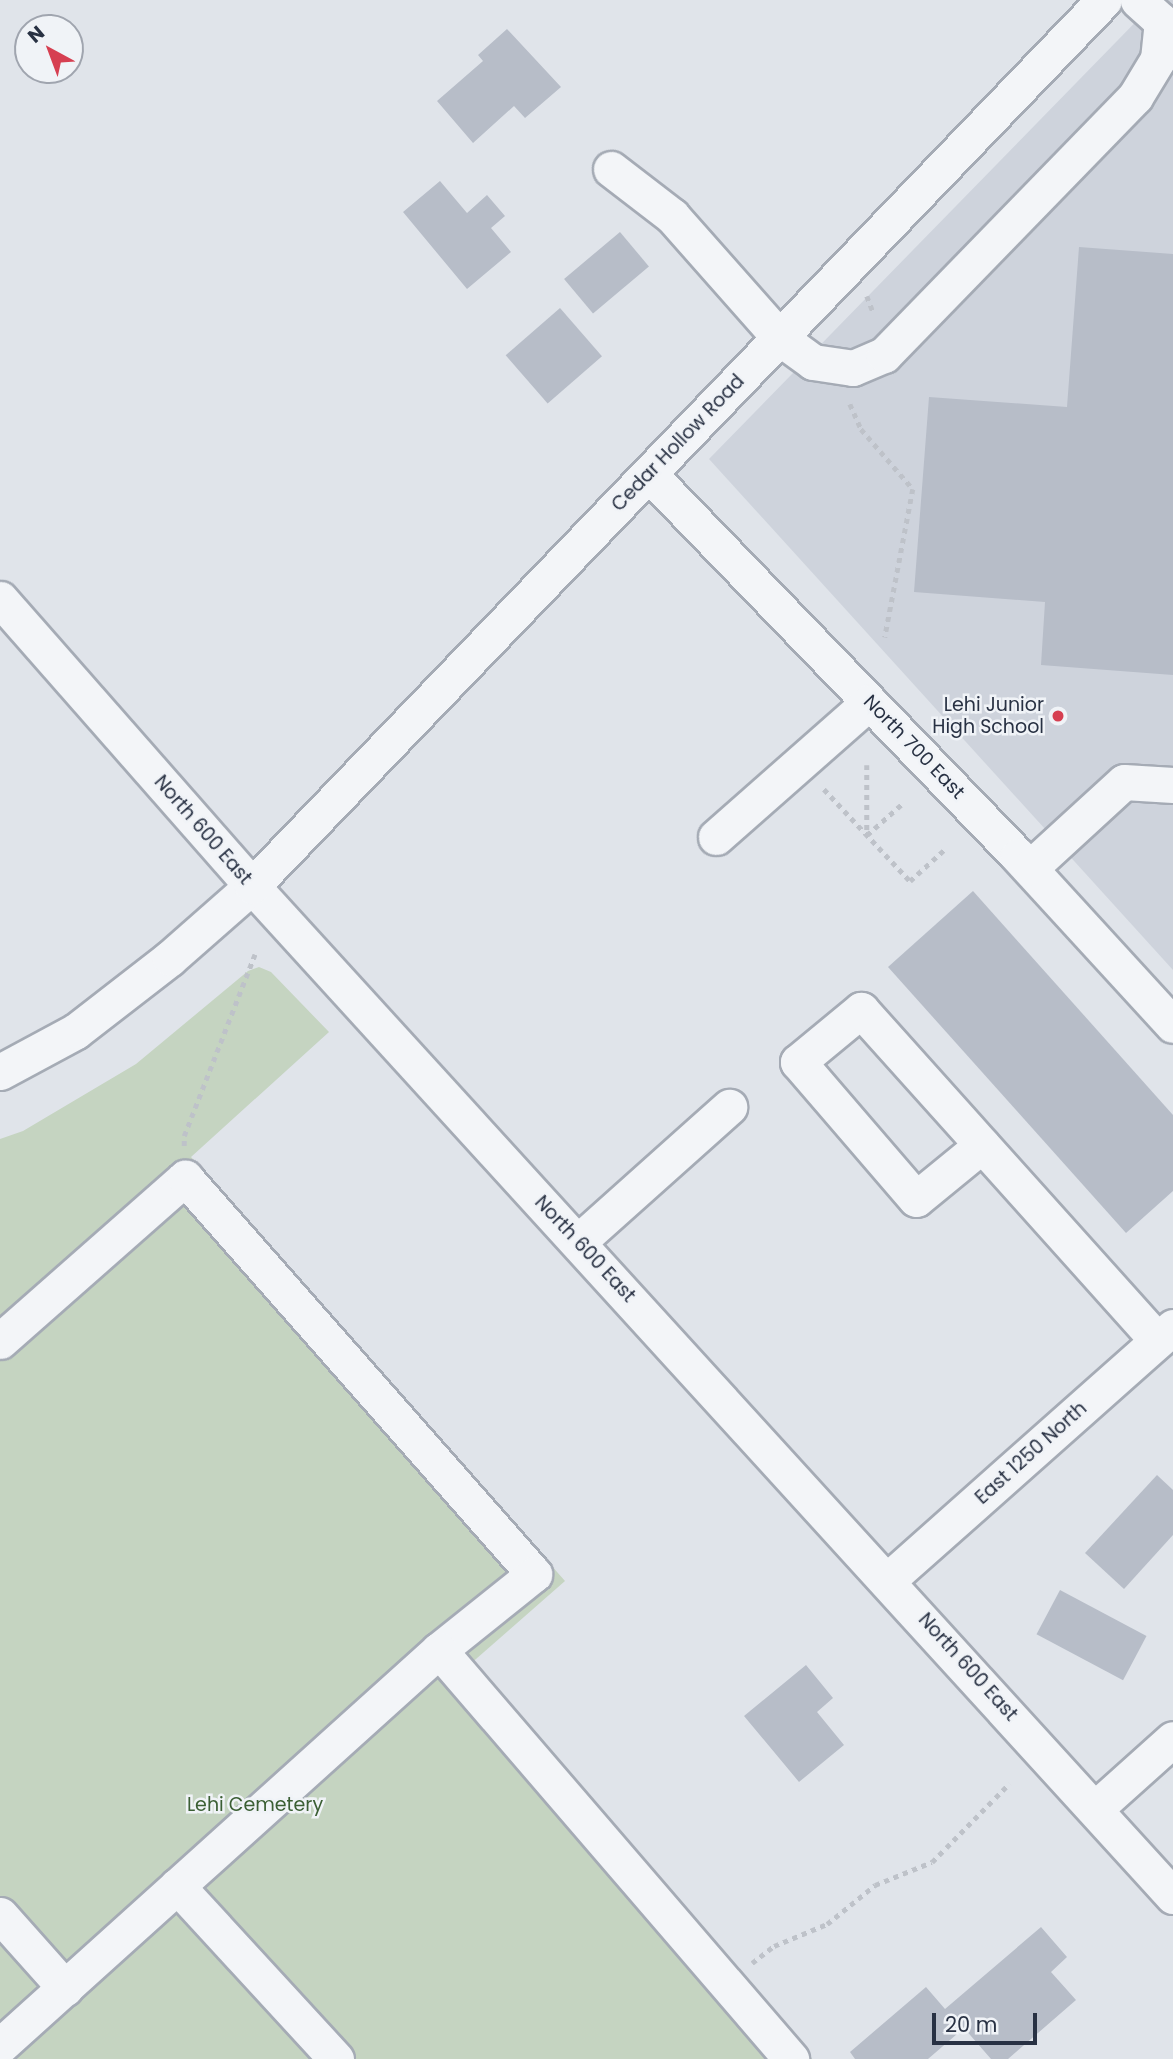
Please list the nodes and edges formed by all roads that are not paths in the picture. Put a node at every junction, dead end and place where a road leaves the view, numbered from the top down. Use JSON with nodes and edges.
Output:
{"nodes":[{"id":1,"x":1104,"y":0,"type":"edge"},
{"id":2,"x":1138,"y":0,"type":"edge"},
{"id":3,"x":611,"y":169,"type":"dead end"},
{"id":4,"x":780,"y":338,"type":"junction"},
{"id":5,"x":649,"y":474,"type":"junction"},
{"id":6,"x":0,"y":599,"type":"edge"},
{"id":7,"x":869,"y":702,"type":"junction"},
{"id":8,"x":1173,"y":785,"type":"edge"},
{"id":9,"x":716,"y":837,"type":"dead end"},
{"id":10,"x":1030,"y":868,"type":"junction"},
{"id":11,"x":252,"y":886,"type":"junction"},
{"id":12,"x":1173,"y":1026,"type":"edge"},
{"id":13,"x":0,"y":1072,"type":"edge"},
{"id":14,"x":729,"y":1107,"type":"dead end"},
{"id":15,"x":982,"y":1144,"type":"junction"},
{"id":16,"x":579,"y":1242,"type":"junction"},
{"id":17,"x":1165,"y":1334,"type":"edge"},
{"id":18,"x":0,"y":1341,"type":"edge"},
{"id":19,"x":888,"y":1580,"type":"junction"},
{"id":20,"x":439,"y":1650,"type":"junction"},
{"id":21,"x":1173,"y":1739,"type":"edge"},
{"id":22,"x":1096,"y":1808,"type":"junction"},
{"id":23,"x":177,"y":1886,"type":"junction"},
{"id":24,"x":1173,"y":1896,"type":"edge"},
{"id":25,"x":0,"y":1914,"type":"edge"},
{"id":26,"x":65,"y":1988,"type":"junction"},
{"id":27,"x":0,"y":2046,"type":"edge"},
{"id":28,"x":337,"y":2059,"type":"edge"},
{"id":29,"x":792,"y":2059,"type":"edge"}],
"edges":[{"from":1,"to":4,"type":"street","name":"Cedar Hollow Road"},
{"from":2,"to":4,"type":"street"},
{"from":3,"to":4,"type":"street"},
{"from":4,"to":5,"type":"street","name":"Cedar Hollow Road"},
{"from":5,"to":7,"type":"street","name":"North 700 East"},
{"from":5,"to":11,"type":"street","name":"Cedar Hollow Road"},
{"from":6,"to":11,"type":"street","name":"North 600 East"},
{"from":7,"to":9,"type":"street"},
{"from":7,"to":10,"type":"street","name":"North 700 East"},
{"from":8,"to":10,"type":"street"},
{"from":10,"to":12,"type":"street","name":"North 700 East"},
{"from":11,"to":13,"type":"street","name":"Cedar Hollow Road"},
{"from":11,"to":16,"type":"street","name":"North 600 East"},
{"from":14,"to":16,"type":"street"},
{"from":15,"to":15,"type":"street"},
{"from":15,"to":17,"type":"street"},
{"from":16,"to":19,"type":"street","name":"North 600 East"},
{"from":17,"to":19,"type":"street","name":"East 1250 North"},
{"from":18,"to":20,"type":"street"},
{"from":19,"to":22,"type":"street","name":"North 600 East"},
{"from":20,"to":23,"type":"street"},
{"from":20,"to":29,"type":"street"},
{"from":21,"to":22,"type":"street"},
{"from":22,"to":24,"type":"street","name":"North 600 East"},
{"from":23,"to":26,"type":"street"},
{"from":23,"to":28,"type":"street"},
{"from":25,"to":26,"type":"street"},
{"from":26,"to":27,"type":"street"}]}
